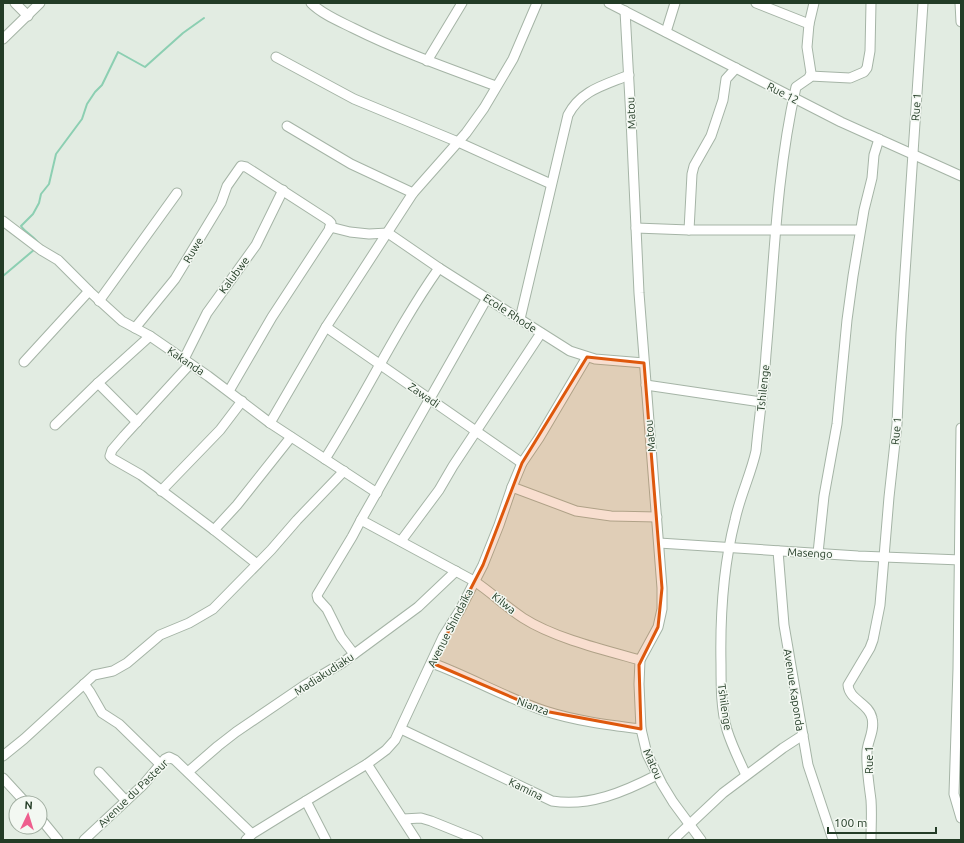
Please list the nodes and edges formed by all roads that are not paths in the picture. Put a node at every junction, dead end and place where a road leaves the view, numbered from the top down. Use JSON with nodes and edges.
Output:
{"nodes":[{"id":1,"x":15,"y":3,"type":"edge"},
{"id":2,"x":40,"y":3,"type":"edge"},
{"id":3,"x":311,"y":3,"type":"edge"},
{"id":4,"x":462,"y":3,"type":"edge"},
{"id":5,"x":537,"y":3,"type":"edge"},
{"id":6,"x":609,"y":3,"type":"edge"},
{"id":7,"x":675,"y":3,"type":"edge"},
{"id":8,"x":756,"y":3,"type":"edge"},
{"id":9,"x":814,"y":3,"type":"edge"},
{"id":10,"x":871,"y":3,"type":"edge"},
{"id":11,"x":923,"y":3,"type":"edge"},
{"id":12,"x":960,"y":3,"type":"edge"},
{"id":13,"x":625,"y":11,"type":"junction"},
{"id":14,"x":28,"y":16,"type":"junction"},
{"id":15,"x":961,"y":22,"type":"edge"},
{"id":16,"x":809,"y":24,"type":"junction"},
{"id":17,"x":666,"y":32,"type":"junction"},
{"id":18,"x":3,"y":39,"type":"edge"},
{"id":19,"x":276,"y":57,"type":"dead end"},
{"id":20,"x":427,"y":61,"type":"junction"},
{"id":21,"x":736,"y":68,"type":"junction"},
{"id":22,"x":629,"y":75,"type":"junction"},
{"id":23,"x":810,"y":76,"type":"junction"},
{"id":24,"x":496,"y":86,"type":"junction"},
{"id":25,"x":794,"y":98,"type":"junction"},
{"id":26,"x":287,"y":126,"type":"dead end"},
{"id":27,"x":879,"y":139,"type":"junction"},
{"id":28,"x":458,"y":142,"type":"junction"},
{"id":29,"x":914,"y":154,"type":"junction"},
{"id":30,"x":961,"y":176,"type":"edge"},
{"id":31,"x":550,"y":184,"type":"junction"},
{"id":32,"x":283,"y":190,"type":"junction"},
{"id":33,"x":413,"y":193,"type":"junction"},
{"id":34,"x":177,"y":194,"type":"dead end"},
{"id":35,"x":3,"y":221,"type":"edge"},
{"id":36,"x":330,"y":227,"type":"junction"},
{"id":37,"x":636,"y":228,"type":"junction"},
{"id":38,"x":776,"y":229,"type":"junction"},
{"id":39,"x":689,"y":230,"type":"junction"},
{"id":40,"x":860,"y":230,"type":"junction"},
{"id":41,"x":388,"y":233,"type":"junction"},
{"id":42,"x":439,"y":268,"type":"junction"},
{"id":43,"x":89,"y":292,"type":"junction"},
{"id":44,"x":487,"y":298,"type":"junction"},
{"id":45,"x":99,"y":301,"type":"junction"},
{"id":46,"x":520,"y":319,"type":"junction"},
{"id":47,"x":326,"y":327,"type":"junction"},
{"id":48,"x":135,"y":328,"type":"junction"},
{"id":49,"x":541,"y":333,"type":"junction"},
{"id":50,"x":150,"y":336,"type":"junction"},
{"id":51,"x":588,"y":357,"type":"junction"},
{"id":52,"x":24,"y":362,"type":"dead end"},
{"id":53,"x":187,"y":362,"type":"junction"},
{"id":54,"x":644,"y":363,"type":"junction"},
{"id":55,"x":379,"y":364,"type":"junction"},
{"id":56,"x":98,"y":383,"type":"junction"},
{"id":57,"x":646,"y":385,"type":"junction"},
{"id":58,"x":229,"y":391,"type":"junction"},
{"id":59,"x":430,"y":398,"type":"junction"},
{"id":60,"x":242,"y":401,"type":"junction"},
{"id":61,"x":761,"y":402,"type":"junction"},
{"id":62,"x":137,"y":422,"type":"junction"},
{"id":63,"x":270,"y":423,"type":"junction"},
{"id":64,"x":55,"y":425,"type":"dead end"},
{"id":65,"x":961,"y":428,"type":"edge"},
{"id":66,"x":477,"y":432,"type":"junction"},
{"id":67,"x":291,"y":437,"type":"junction"},
{"id":68,"x":325,"y":459,"type":"junction"},
{"id":69,"x":522,"y":463,"type":"junction"},
{"id":70,"x":344,"y":471,"type":"junction"},
{"id":71,"x":512,"y":487,"type":"junction"},
{"id":72,"x":161,"y":490,"type":"junction"},
{"id":73,"x":377,"y":493,"type":"junction"},
{"id":74,"x":657,"y":517,"type":"junction"},
{"id":75,"x":362,"y":520,"type":"junction"},
{"id":76,"x":214,"y":530,"type":"junction"},
{"id":77,"x":401,"y":541,"type":"junction"},
{"id":78,"x":659,"y":543,"type":"junction"},
{"id":79,"x":729,"y":547,"type":"junction"},
{"id":80,"x":778,"y":551,"type":"junction"},
{"id":81,"x":818,"y":553,"type":"junction"},
{"id":82,"x":884,"y":557,"type":"junction"},
{"id":83,"x":960,"y":560,"type":"edge"},
{"id":84,"x":257,"y":564,"type":"junction"},
{"id":85,"x":456,"y":570,"type":"junction"},
{"id":86,"x":474,"y":581,"type":"junction"},
{"id":87,"x":354,"y":654,"type":"junction"},
{"id":88,"x":640,"y":660,"type":"junction"},
{"id":89,"x":432,"y":663,"type":"junction"},
{"id":90,"x":84,"y":684,"type":"junction"},
{"id":91,"x":400,"y":729,"type":"junction"},
{"id":92,"x":641,"y":730,"type":"junction"},
{"id":93,"x":803,"y":735,"type":"junction"},
{"id":94,"x":3,"y":756,"type":"edge"},
{"id":95,"x":160,"y":764,"type":"junction"},
{"id":96,"x":367,"y":764,"type":"junction"},
{"id":97,"x":99,"y":772,"type":"dead end"},
{"id":98,"x":188,"y":772,"type":"junction"},
{"id":99,"x":657,"y":775,"type":"junction"},
{"id":100,"x":746,"y":775,"type":"junction"},
{"id":101,"x":3,"y":778,"type":"edge"},
{"id":102,"x":19,"y":795,"type":"edge"},
{"id":103,"x":126,"y":801,"type":"junction"},
{"id":104,"x":306,"y":801,"type":"junction"},
{"id":105,"x":961,"y":818,"type":"edge"},
{"id":106,"x":403,"y":819,"type":"junction"},
{"id":107,"x":689,"y":824,"type":"junction"},
{"id":108,"x":48,"y":828,"type":"edge"},
{"id":109,"x":249,"y":837,"type":"edge"},
{"id":110,"x":58,"y":840,"type":"edge"},
{"id":111,"x":84,"y":840,"type":"edge"},
{"id":112,"x":326,"y":840,"type":"edge"},
{"id":113,"x":416,"y":840,"type":"edge"},
{"id":114,"x":478,"y":840,"type":"edge"},
{"id":115,"x":673,"y":840,"type":"edge"},
{"id":116,"x":701,"y":840,"type":"edge"},
{"id":117,"x":833,"y":840,"type":"edge"},
{"id":118,"x":871,"y":840,"type":"edge"}],
"edges":[{"from":1,"to":14,"type":"street"},
{"from":2,"to":14,"type":"street"},
{"from":3,"to":20,"type":"street"},
{"from":4,"to":20,"type":"street"},
{"from":5,"to":24,"type":"street"},
{"from":6,"to":13,"type":"street","name":"Rue 12"},
{"from":7,"to":17,"type":"street"},
{"from":8,"to":16,"type":"street"},
{"from":9,"to":16,"type":"street"},
{"from":10,"to":23,"type":"street"},
{"from":11,"to":29,"type":"street","name":"Rue 1"},
{"from":12,"to":15,"type":"street"},
{"from":13,"to":17,"type":"street","name":"Rue 12"},
{"from":13,"to":22,"type":"street","name":"Matou"},
{"from":14,"to":18,"type":"street"},
{"from":16,"to":23,"type":"street"},
{"from":17,"to":21,"type":"street","name":"Rue 12"},
{"from":19,"to":28,"type":"street"},
{"from":20,"to":24,"type":"street"},
{"from":21,"to":25,"type":"street","name":"Rue 12"},
{"from":21,"to":39,"type":"street"},
{"from":22,"to":31,"type":"street"},
{"from":22,"to":37,"type":"street","name":"Matou"},
{"from":23,"to":25,"type":"street","name":"Tshilenge"},
{"from":24,"to":28,"type":"street"},
{"from":25,"to":27,"type":"street","name":"Rue 12"},
{"from":25,"to":38,"type":"street","name":"Tshilenge"},
{"from":26,"to":33,"type":"street"},
{"from":27,"to":29,"type":"street","name":"Rue 12"},
{"from":27,"to":40,"type":"street"},
{"from":28,"to":31,"type":"street"},
{"from":28,"to":33,"type":"street"},
{"from":29,"to":30,"type":"street","name":"Rue 12"},
{"from":29,"to":82,"type":"street","name":"Rue 1"},
{"from":31,"to":46,"type":"street"},
{"from":32,"to":36,"type":"street"},
{"from":32,"to":48,"type":"street","name":"Ruwe"},
{"from":32,"to":53,"type":"street","name":"Kalubwe"},
{"from":33,"to":41,"type":"street"},
{"from":34,"to":45,"type":"street"},
{"from":35,"to":43,"type":"street","name":"Kakanda"},
{"from":36,"to":41,"type":"street"},
{"from":36,"to":58,"type":"street"},
{"from":37,"to":39,"type":"street"},
{"from":37,"to":54,"type":"street","name":"Matou"},
{"from":38,"to":39,"type":"street"},
{"from":38,"to":40,"type":"street"},
{"from":38,"to":61,"type":"street","name":"Tshilenge"},
{"from":40,"to":81,"type":"street"},
{"from":41,"to":42,"type":"street","name":"Ecole Rhode"},
{"from":41,"to":47,"type":"street"},
{"from":42,"to":44,"type":"street","name":"Ecole Rhode"},
{"from":42,"to":55,"type":"street"},
{"from":43,"to":45,"type":"street","name":"Kakanda"},
{"from":43,"to":52,"type":"street"},
{"from":44,"to":46,"type":"street","name":"Ecole Rhode"},
{"from":44,"to":59,"type":"street"},
{"from":45,"to":48,"type":"street","name":"Kakanda"},
{"from":46,"to":49,"type":"street","name":"Ecole Rhode"},
{"from":47,"to":55,"type":"street","name":"Zawadi"},
{"from":47,"to":63,"type":"street"},
{"from":48,"to":50,"type":"street","name":"Kakanda"},
{"from":49,"to":51,"type":"street","name":"Ecole Rhode"},
{"from":49,"to":66,"type":"street"},
{"from":50,"to":53,"type":"street","name":"Kakanda"},
{"from":50,"to":56,"type":"street"},
{"from":51,"to":54,"type":"street","name":"Ecole Rhode"},
{"from":51,"to":69,"type":"street","name":"Avenue Shindaïka"},
{"from":53,"to":58,"type":"street","name":"Kakanda"},
{"from":53,"to":62,"type":"street","name":"Kalubwe"},
{"from":54,"to":57,"type":"street","name":"Matou"},
{"from":55,"to":59,"type":"street","name":"Zawadi"},
{"from":55,"to":68,"type":"street"},
{"from":56,"to":62,"type":"street"},
{"from":56,"to":64,"type":"street"},
{"from":57,"to":61,"type":"street"},
{"from":57,"to":74,"type":"street","name":"Matou"},
{"from":58,"to":60,"type":"street","name":"Kakanda"},
{"from":59,"to":66,"type":"street","name":"Zawadi"},
{"from":59,"to":73,"type":"street"},
{"from":60,"to":63,"type":"street","name":"Kakanda"},
{"from":60,"to":72,"type":"street"},
{"from":61,"to":79,"type":"street","name":"Tshilenge"},
{"from":62,"to":72,"type":"street","name":"Kalubwe"},
{"from":63,"to":67,"type":"street","name":"Kakanda"},
{"from":65,"to":83,"type":"street"},
{"from":66,"to":69,"type":"street","name":"Zawadi"},
{"from":66,"to":77,"type":"street"},
{"from":67,"to":68,"type":"street","name":"Kakanda"},
{"from":67,"to":76,"type":"street"},
{"from":68,"to":70,"type":"street","name":"Kakanda"},
{"from":69,"to":71,"type":"street","name":"Avenue Shindaïka"},
{"from":70,"to":73,"type":"street","name":"Kakanda"},
{"from":70,"to":84,"type":"street"},
{"from":71,"to":74,"type":"street"},
{"from":71,"to":86,"type":"street","name":"Avenue Shindaïka"},
{"from":72,"to":76,"type":"street"},
{"from":73,"to":75,"type":"street"},
{"from":74,"to":78,"type":"street","name":"Matou"},
{"from":75,"to":77,"type":"street","name":"Kilwa"},
{"from":75,"to":87,"type":"street"},
{"from":76,"to":84,"type":"street"},
{"from":77,"to":85,"type":"street","name":"Kilwa"},
{"from":78,"to":79,"type":"street","name":"Masengo"},
{"from":78,"to":88,"type":"street","name":"Matou"},
{"from":79,"to":80,"type":"street","name":"Masengo"},
{"from":79,"to":100,"type":"street","name":"Tshilenge"},
{"from":80,"to":81,"type":"street","name":"Masengo"},
{"from":80,"to":93,"type":"street","name":"Avenue Kaponda"},
{"from":81,"to":82,"type":"street","name":"Masengo"},
{"from":82,"to":83,"type":"street","name":"Masengo"},
{"from":82,"to":118,"type":"street","name":"Rue 1"},
{"from":83,"to":105,"type":"street"},
{"from":84,"to":90,"type":"street"},
{"from":85,"to":86,"type":"street","name":"Kilwa"},
{"from":85,"to":87,"type":"street","name":"Madiakudiaku"},
{"from":86,"to":88,"type":"street","name":"Kilwa"},
{"from":86,"to":89,"type":"street","name":"Avenue Shindaïka"},
{"from":87,"to":98,"type":"street","name":"Madiakudiaku"},
{"from":88,"to":92,"type":"street","name":"Matou"},
{"from":89,"to":91,"type":"street","name":"Avenue Shindaïka"},
{"from":89,"to":92,"type":"street","name":"Nianza"},
{"from":90,"to":94,"type":"street"},
{"from":90,"to":95,"type":"street"},
{"from":91,"to":96,"type":"street","name":"Avenue Shindaïka"},
{"from":91,"to":99,"type":"street","name":"Kamina"},
{"from":92,"to":99,"type":"street","name":"Matou"},
{"from":93,"to":100,"type":"street","name":"Avenue Kaponda"},
{"from":93,"to":117,"type":"street"},
{"from":95,"to":98,"type":"street","name":"Avenue du Pasteur"},
{"from":95,"to":103,"type":"street","name":"Avenue du Pasteur"},
{"from":96,"to":104,"type":"street","name":"Avenue Shindaïka"},
{"from":96,"to":106,"type":"street"},
{"from":97,"to":103,"type":"street"},
{"from":98,"to":109,"type":"street","name":"Avenue du Pasteur"},
{"from":99,"to":107,"type":"street","name":"Matou"},
{"from":100,"to":107,"type":"street","name":"Avenue Kaponda"},
{"from":101,"to":102,"type":"street"},
{"from":103,"to":111,"type":"street","name":"Avenue du Pasteur"},
{"from":104,"to":109,"type":"street","name":"Avenue Shindaïka"},
{"from":104,"to":112,"type":"street"},
{"from":106,"to":113,"type":"street"},
{"from":106,"to":114,"type":"street"},
{"from":107,"to":115,"type":"street","name":"Avenue Kaponda"},
{"from":107,"to":116,"type":"street","name":"Matou"},
{"from":108,"to":110,"type":"street"}]}
